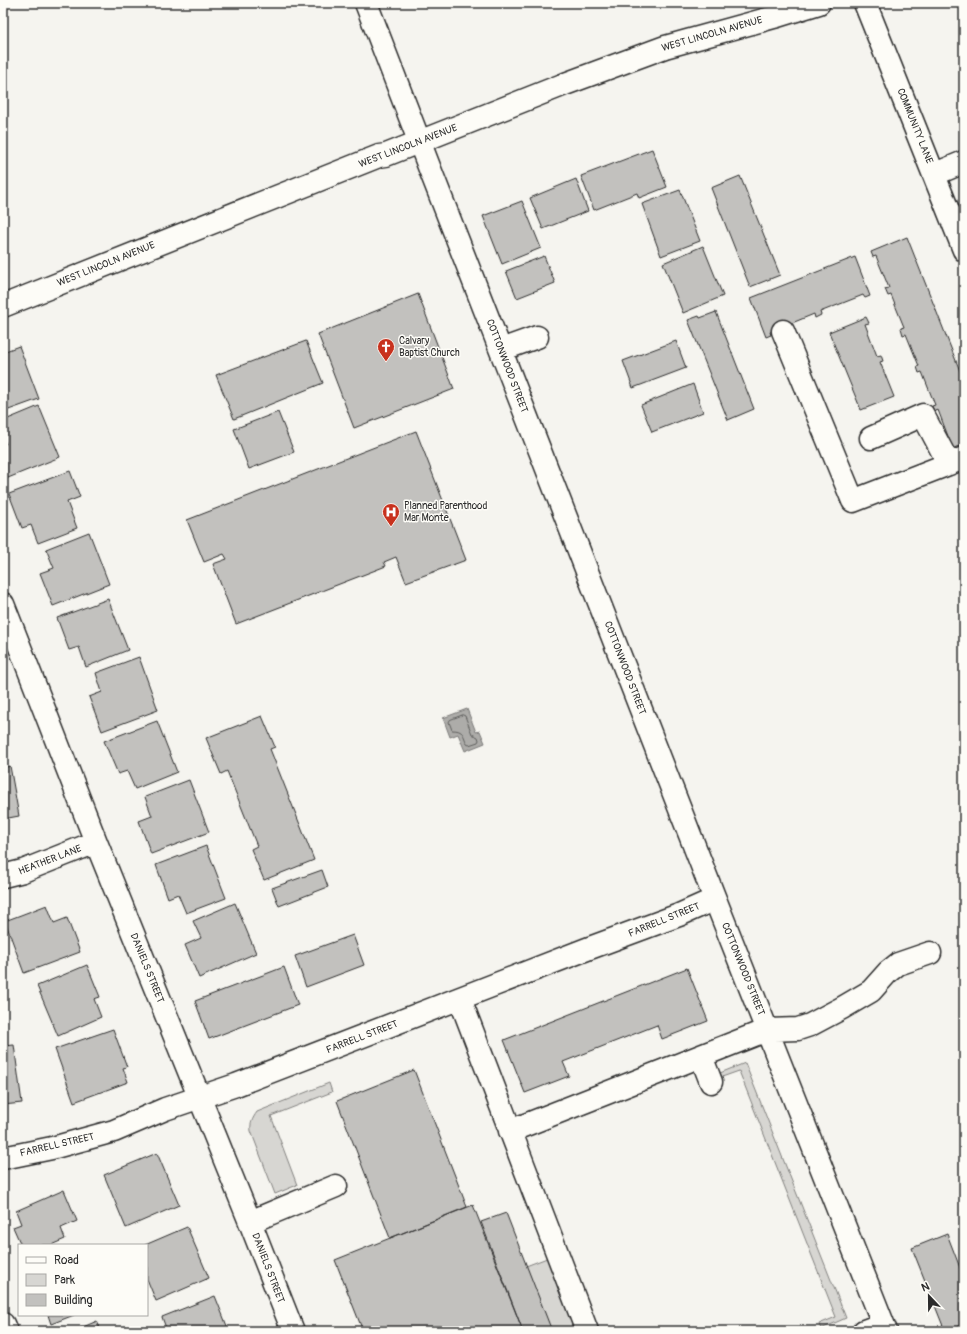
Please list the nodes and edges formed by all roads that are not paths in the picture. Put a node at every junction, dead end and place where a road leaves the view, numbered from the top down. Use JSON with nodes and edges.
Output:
{"nodes":[{"id":1,"x":366,"y":3,"type":"edge"},
{"id":2,"x":819,"y":3,"type":"edge"},
{"id":3,"x":866,"y":3,"type":"edge"},
{"id":4,"x":419,"y":142,"type":"junction"},
{"id":5,"x":964,"y":162,"type":"edge"},
{"id":6,"x":934,"y":174,"type":"junction"},
{"id":7,"x":964,"y":250,"type":"edge"},
{"id":8,"x":3,"y":306,"type":"edge"},
{"id":9,"x":783,"y":331,"type":"dead end"},
{"id":10,"x":537,"y":337,"type":"dead end"},
{"id":11,"x":500,"y":350,"type":"junction"},
{"id":12,"x":871,"y":438,"type":"dead end"},
{"id":13,"x":956,"y":461,"type":"edge"},
{"id":14,"x":3,"y":604,"type":"edge"},
{"id":15,"x":96,"y":842,"type":"junction"},
{"id":16,"x":3,"y":876,"type":"edge"},
{"id":17,"x":715,"y":899,"type":"junction"},
{"id":18,"x":930,"y":953,"type":"dead end"},
{"id":19,"x":460,"y":999,"type":"junction"},
{"id":20,"x":767,"y":1030,"type":"junction"},
{"id":21,"x":701,"y":1056,"type":"junction"},
{"id":22,"x":711,"y":1082,"type":"dead end"},
{"id":23,"x":199,"y":1098,"type":"junction"},
{"id":24,"x":510,"y":1131,"type":"junction"},
{"id":25,"x":3,"y":1158,"type":"edge"},
{"id":26,"x":336,"y":1186,"type":"dead end"},
{"id":27,"x":250,"y":1222,"type":"junction"},
{"id":28,"x":3,"y":1324,"type":"edge"},
{"id":29,"x":878,"y":1329,"type":"edge"},
{"id":30,"x":6,"y":1331,"type":"edge"},
{"id":31,"x":293,"y":1331,"type":"edge"},
{"id":32,"x":587,"y":1331,"type":"edge"}],
"edges":[{"from":1,"to":4,"type":"street","name":"COTTONWOOD STREET"},
{"from":2,"to":4,"type":"street","name":"WEST LINCOLN AVENUE"},
{"from":3,"to":6,"type":"street","name":"COMMUNITY LANE"},
{"from":4,"to":8,"type":"street","name":"WEST LINCOLN AVENUE"},
{"from":4,"to":11,"type":"street","name":"COTTONWOOD STREET"},
{"from":5,"to":6,"type":"street"},
{"from":6,"to":7,"type":"street","name":"COMMUNITY LANE"},
{"from":9,"to":13,"type":"street"},
{"from":10,"to":11,"type":"street"},
{"from":11,"to":17,"type":"street","name":"COTTONWOOD STREET"},
{"from":12,"to":13,"type":"street"},
{"from":14,"to":15,"type":"street","name":"DANIELS STREET"},
{"from":15,"to":16,"type":"street","name":"HEATHER LANE"},
{"from":15,"to":23,"type":"street","name":"DANIELS STREET"},
{"from":17,"to":19,"type":"street","name":"FARRELL STREET"},
{"from":17,"to":20,"type":"street","name":"COTTONWOOD STREET"},
{"from":18,"to":20,"type":"street"},
{"from":19,"to":23,"type":"street","name":"FARRELL STREET"},
{"from":19,"to":24,"type":"street"},
{"from":20,"to":21,"type":"street"},
{"from":20,"to":29,"type":"street","name":"COTTONWOOD STREET"},
{"from":21,"to":22,"type":"street"},
{"from":21,"to":24,"type":"street"},
{"from":23,"to":25,"type":"street","name":"FARRELL STREET"},
{"from":23,"to":27,"type":"street","name":"DANIELS STREET"},
{"from":24,"to":32,"type":"street"},
{"from":26,"to":27,"type":"street"},
{"from":27,"to":31,"type":"street","name":"DANIELS STREET"},
{"from":28,"to":30,"type":"street"}]}
